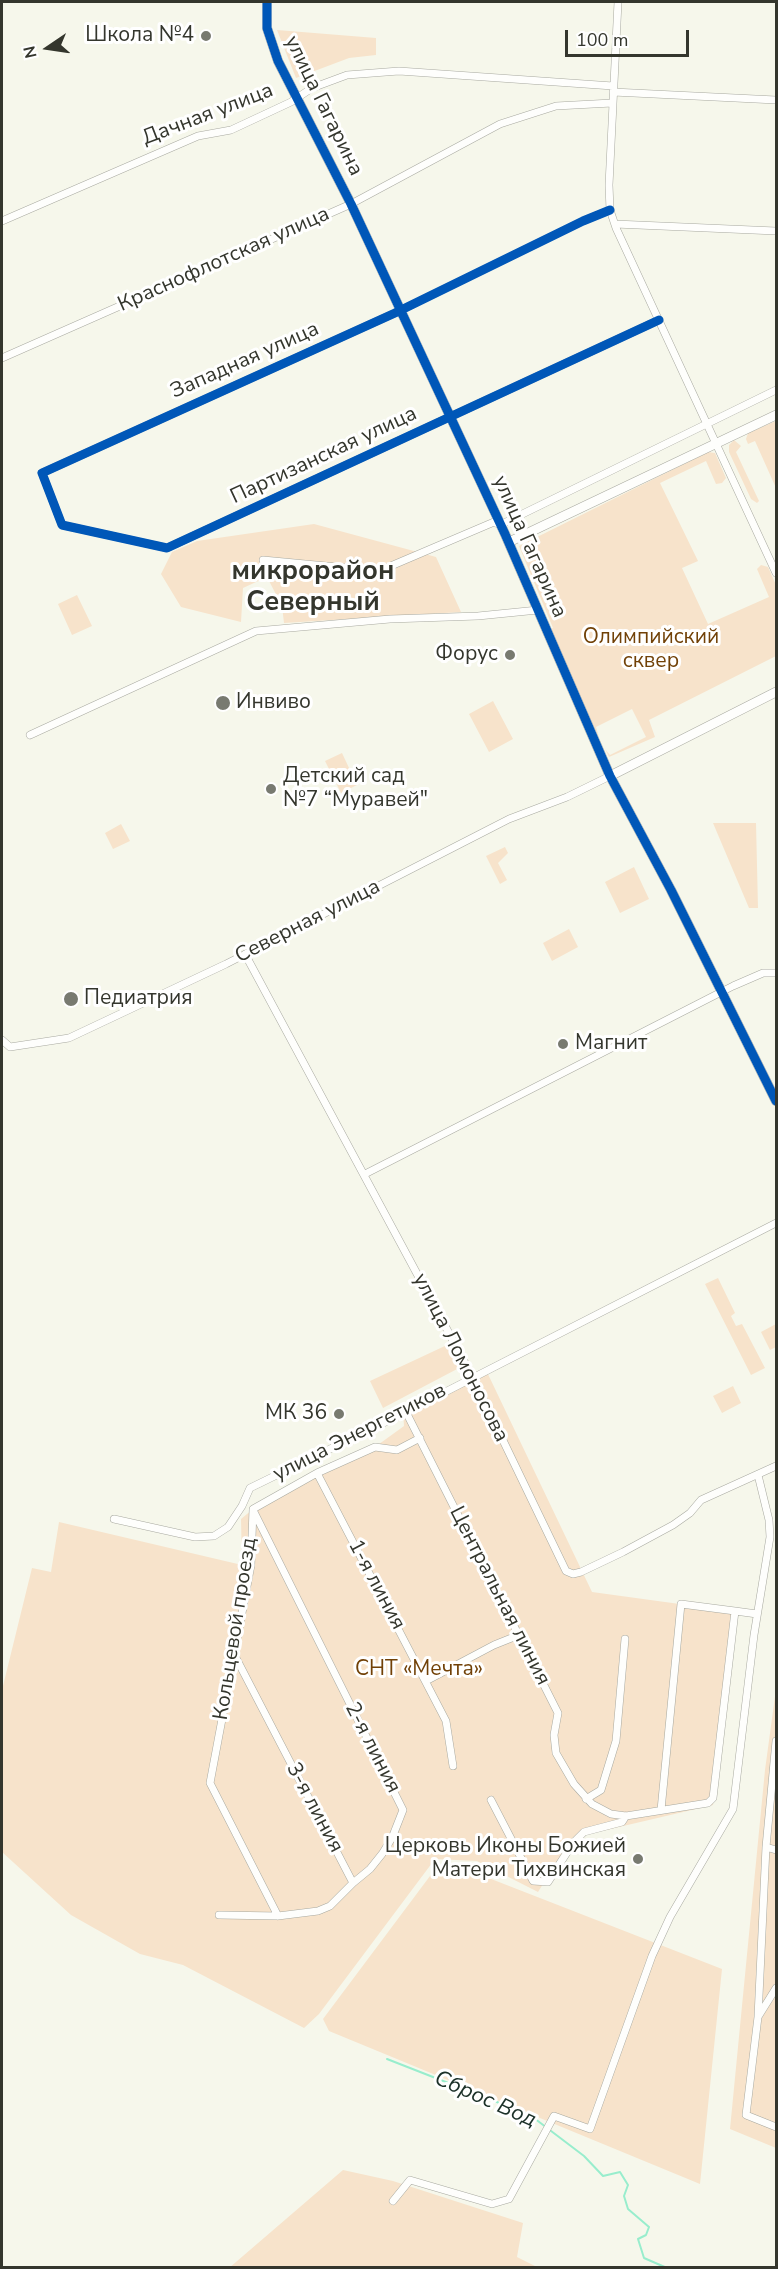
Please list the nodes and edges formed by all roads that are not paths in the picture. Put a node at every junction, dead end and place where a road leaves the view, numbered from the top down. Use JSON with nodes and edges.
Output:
{"nodes":[{"id":1,"x":267,"y":2,"type":"edge"},
{"id":2,"x":618,"y":2,"type":"edge"},
{"id":3,"x":613,"y":89,"type":"junction"},
{"id":4,"x":297,"y":99,"type":"junction"},
{"id":5,"x":777,"y":100,"type":"edge"},
{"id":6,"x":612,"y":103,"type":"junction"},
{"id":7,"x":351,"y":204,"type":"junction"},
{"id":8,"x":610,"y":210,"type":"junction"},
{"id":9,"x":2,"y":221,"type":"edge"},
{"id":10,"x":615,"y":224,"type":"junction"},
{"id":11,"x":777,"y":231,"type":"edge"},
{"id":12,"x":400,"y":310,"type":"junction"},
{"id":13,"x":658,"y":320,"type":"junction"},
{"id":14,"x":2,"y":358,"type":"edge"},
{"id":15,"x":777,"y":390,"type":"edge"},
{"id":16,"x":777,"y":415,"type":"edge"},
{"id":17,"x":451,"y":418,"type":"junction"},
{"id":18,"x":708,"y":426,"type":"junction"},
{"id":19,"x":716,"y":443,"type":"junction"},
{"id":20,"x":500,"y":525,"type":"junction"},
{"id":21,"x":509,"y":542,"type":"junction"},
{"id":22,"x":167,"y":548,"type":"joint"},
{"id":23,"x":262,"y":560,"type":"dead end"},
{"id":24,"x":777,"y":573,"type":"edge"},
{"id":25,"x":538,"y":610,"type":"junction"},
{"id":26,"x":777,"y":692,"type":"edge"},
{"id":27,"x":30,"y":735,"type":"dead end"},
{"id":28,"x":610,"y":776,"type":"junction"},
{"id":29,"x":245,"y":954,"type":"junction"},
{"id":30,"x":777,"y":973,"type":"edge"},
{"id":31,"x":722,"y":992,"type":"junction"},
{"id":32,"x":2,"y":1040,"type":"edge"},
{"id":33,"x":777,"y":1101,"type":"edge"},
{"id":34,"x":365,"y":1174,"type":"junction"},
{"id":35,"x":777,"y":1223,"type":"edge"},
{"id":36,"x":472,"y":1377,"type":"junction"},
{"id":37,"x":406,"y":1412,"type":"junction"},
{"id":38,"x":420,"y":1438,"type":"junction"},
{"id":39,"x":777,"y":1467,"type":"edge"},
{"id":40,"x":317,"y":1473,"type":"junction"},
{"id":41,"x":758,"y":1475,"type":"junction"},
{"id":42,"x":253,"y":1509,"type":"junction"},
{"id":43,"x":114,"y":1519,"type":"dead end"},
{"id":44,"x":735,"y":1611,"type":"junction"},
{"id":45,"x":757,"y":1614,"type":"junction"},
{"id":46,"x":519,"y":1635,"type":"junction"},
{"id":47,"x":625,"y":1639,"type":"dead end"},
{"id":48,"x":235,"y":1656,"type":"junction"},
{"id":49,"x":426,"y":1681,"type":"junction"},
{"id":50,"x":777,"y":1741,"type":"edge"},
{"id":51,"x":453,"y":1766,"type":"dead end"},
{"id":52,"x":777,"y":1783,"type":"edge"},
{"id":53,"x":770,"y":1793,"type":"junction"},
{"id":54,"x":586,"y":1799,"type":"junction"},
{"id":55,"x":491,"y":1800,"type":"dead end"},
{"id":56,"x":662,"y":1810,"type":"junction"},
{"id":57,"x":626,"y":1816,"type":"junction"},
{"id":58,"x":765,"y":1847,"type":"junction"},
{"id":59,"x":777,"y":1850,"type":"edge"},
{"id":60,"x":353,"y":1882,"type":"junction"},
{"id":61,"x":219,"y":1915,"type":"dead end"},
{"id":62,"x":278,"y":1916,"type":"junction"},
{"id":63,"x":777,"y":1988,"type":"edge"},
{"id":64,"x":758,"y":2017,"type":"junction"},
{"id":65,"x":776,"y":2127,"type":"edge"},
{"id":66,"x":393,"y":2201,"type":"dead end"}],
"edges":[{"from":1,"to":4,"type":"street","name":"улица Гагарина"},
{"from":2,"to":3,"type":"street"},
{"from":3,"to":4,"type":"street","name":"Дачная улица"},
{"from":3,"to":5,"type":"street","name":"Дачная улица"},
{"from":3,"to":6,"type":"street"},
{"from":4,"to":7,"type":"street","name":"улица Гагарина"},
{"from":4,"to":9,"type":"street","name":"Дачная улица"},
{"from":6,"to":7,"type":"street","name":"Краснофлотская улица"},
{"from":6,"to":8,"type":"street"},
{"from":7,"to":12,"type":"street","name":"улица Гагарина"},
{"from":7,"to":14,"type":"street","name":"Краснофлотская улица"},
{"from":8,"to":10,"type":"street"},
{"from":8,"to":12,"type":"street","name":"Западная улица"},
{"from":10,"to":11,"type":"street"},
{"from":10,"to":13,"type":"street"},
{"from":12,"to":17,"type":"street","name":"улица Гагарина"},
{"from":12,"to":22,"type":"street","name":"Западная улица"},
{"from":13,"to":17,"type":"street","name":"Партизанская улица"},
{"from":13,"to":18,"type":"street"},
{"from":15,"to":18,"type":"street"},
{"from":16,"to":19,"type":"street"},
{"from":17,"to":20,"type":"street","name":"улица Гагарина"},
{"from":17,"to":22,"type":"street","name":"Партизанская улица"},
{"from":18,"to":19,"type":"street"},
{"from":18,"to":20,"type":"street"},
{"from":19,"to":21,"type":"street"},
{"from":19,"to":24,"type":"street"},
{"from":20,"to":21,"type":"street","name":"улица Гагарина"},
{"from":20,"to":23,"type":"street"},
{"from":21,"to":25,"type":"street","name":"улица Гагарина"},
{"from":25,"to":27,"type":"street"},
{"from":25,"to":28,"type":"street","name":"улица Гагарина"},
{"from":26,"to":28,"type":"street"},
{"from":28,"to":29,"type":"street","name":"Северная улица"},
{"from":28,"to":31,"type":"street","name":"улица Гагарина"},
{"from":29,"to":32,"type":"street","name":"Северная улица"},
{"from":29,"to":34,"type":"street","name":"улица Ломоносова"},
{"from":30,"to":31,"type":"street"},
{"from":31,"to":33,"type":"street","name":"улица Гагарина"},
{"from":31,"to":34,"type":"street"},
{"from":34,"to":36,"type":"street","name":"улица Ломоносова"},
{"from":35,"to":36,"type":"street","name":"улица Энергетиков"},
{"from":36,"to":37,"type":"street","name":"улица Энергетиков"},
{"from":36,"to":41,"type":"street","name":"улица Ломоносова"},
{"from":37,"to":38,"type":"street","name":"Центральная линия"},
{"from":37,"to":43,"type":"street","name":"улица Энергетиков"},
{"from":38,"to":40,"type":"street","name":"Кольцевой проезд"},
{"from":38,"to":46,"type":"street","name":"Центральная линия"},
{"from":39,"to":41,"type":"street","name":"улица Ломоносова"},
{"from":40,"to":42,"type":"street","name":"Кольцевой проезд"},
{"from":40,"to":49,"type":"street","name":"1-я линия"},
{"from":41,"to":45,"type":"street"},
{"from":42,"to":48,"type":"street","name":"Кольцевой проезд"},
{"from":42,"to":60,"type":"street","name":"2-я линия"},
{"from":44,"to":45,"type":"street"},
{"from":44,"to":56,"type":"street"},
{"from":44,"to":56,"type":"street"},
{"from":45,"to":66,"type":"street"},
{"from":46,"to":49,"type":"street"},
{"from":46,"to":54,"type":"street","name":"Центральная линия"},
{"from":47,"to":54,"type":"street"},
{"from":48,"to":60,"type":"street","name":"3-я линия"},
{"from":48,"to":62,"type":"street","name":"Кольцевой проезд"},
{"from":49,"to":51,"type":"street","name":"1-я линия"},
{"from":50,"to":53,"type":"street"},
{"from":52,"to":53,"type":"street"},
{"from":53,"to":58,"type":"street"},
{"from":54,"to":57,"type":"street"},
{"from":55,"to":57,"type":"street"},
{"from":56,"to":57,"type":"street"},
{"from":58,"to":59,"type":"street"},
{"from":58,"to":64,"type":"street"},
{"from":60,"to":62,"type":"street"},
{"from":61,"to":62,"type":"street"},
{"from":63,"to":64,"type":"street"},
{"from":64,"to":65,"type":"street"}]}
